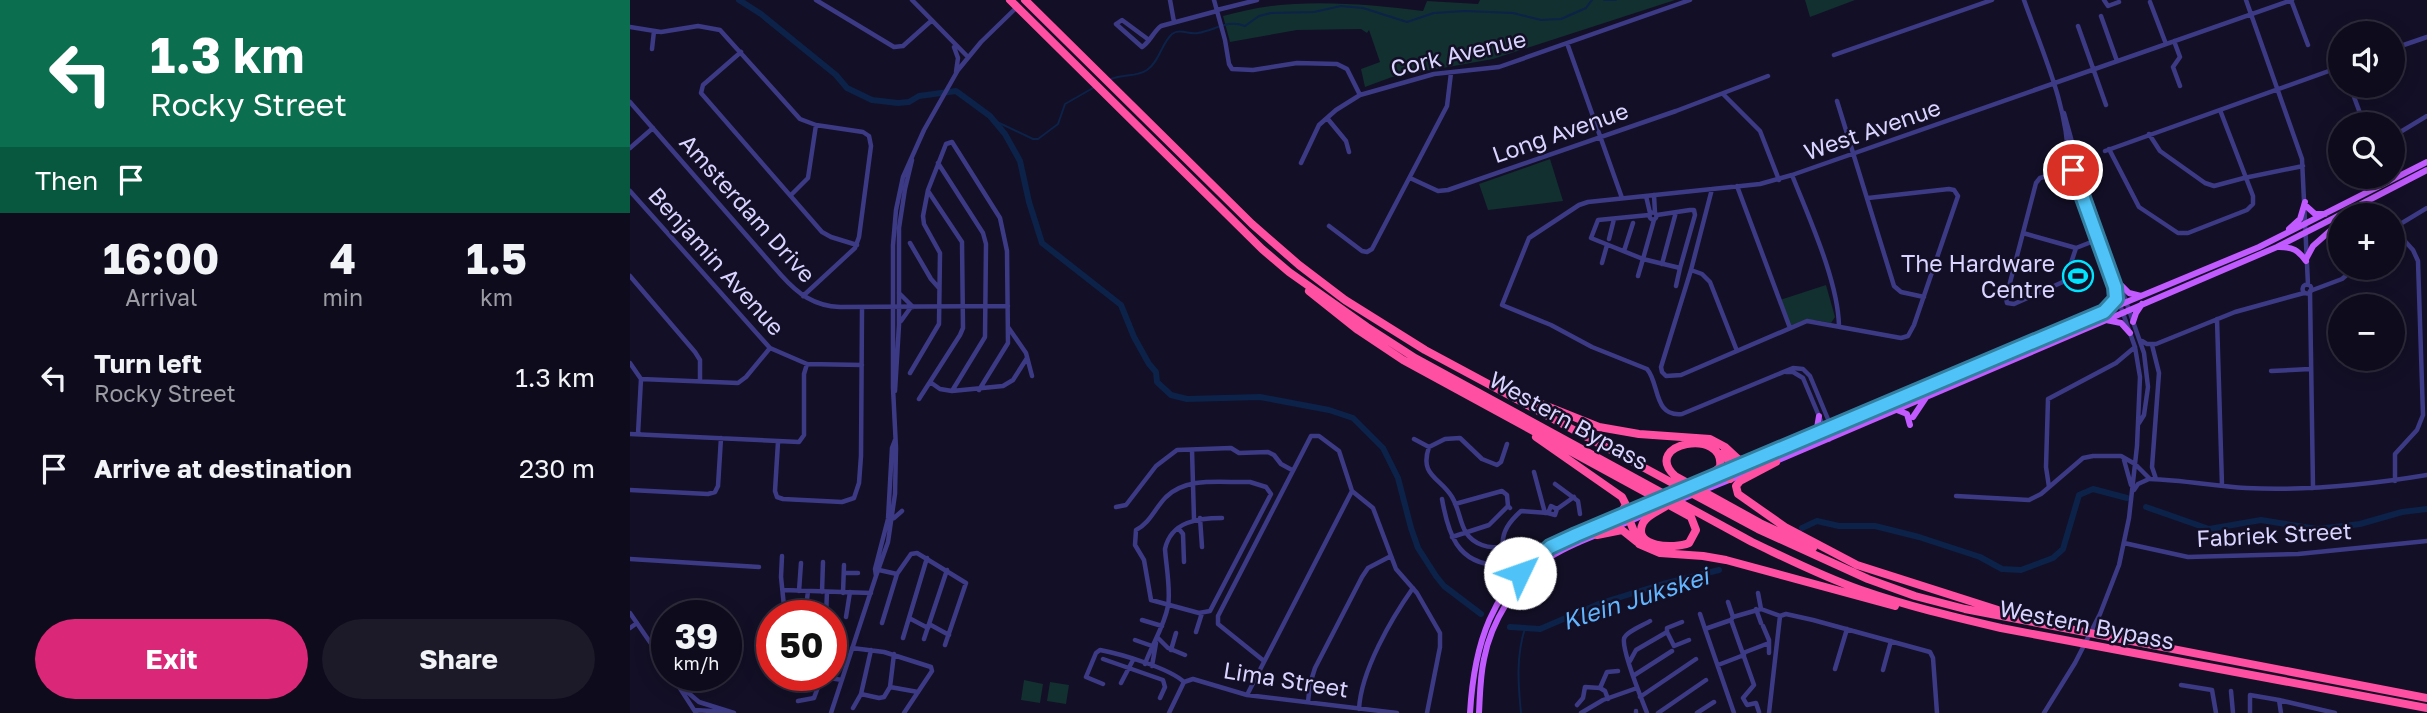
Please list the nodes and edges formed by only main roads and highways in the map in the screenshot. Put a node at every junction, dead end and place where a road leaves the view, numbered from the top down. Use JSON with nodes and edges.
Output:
{"nodes":[{"id":1,"x":1010,"y":0,"type":"edge"},
{"id":2,"x":1027,"y":2,"type":"edge"},
{"id":3,"x":2427,"y":162,"type":"edge"},
{"id":4,"x":2427,"y":170,"type":"edge"},
{"id":5,"x":2364,"y":203,"type":"edge"},
{"id":6,"x":2327,"y":214,"type":"junction"},
{"id":7,"x":2328,"y":221,"type":"edge"},
{"id":8,"x":2328,"y":232,"type":"edge"},
{"id":9,"x":2276,"y":238,"type":"junction"},
{"id":10,"x":2277,"y":247,"type":"junction"},
{"id":11,"x":1289,"y":272,"type":"junction"},
{"id":12,"x":2142,"y":299,"type":"junction"},
{"id":13,"x":2125,"y":306,"type":"junction"},
{"id":14,"x":2104,"y":312,"type":"junction"},
{"id":15,"x":2097,"y":322,"type":"junction"},
{"id":16,"x":2133,"y":322,"type":"road end"},
{"id":17,"x":2134,"y":334,"type":"road end"},
{"id":18,"x":1475,"y":378,"type":"junction"},
{"id":19,"x":1928,"y":395,"type":"junction"},
{"id":20,"x":1894,"y":410,"type":"junction"},
{"id":21,"x":1819,"y":416,"type":"road end"},
{"id":22,"x":1507,"y":418,"type":"junction"},
{"id":23,"x":1805,"y":439,"type":"junction"},
{"id":24,"x":1719,"y":443,"type":"junction"},
{"id":25,"x":1758,"y":458,"type":"junction"},
{"id":26,"x":1776,"y":461,"type":"junction"},
{"id":27,"x":1732,"y":469,"type":"junction"},
{"id":28,"x":1730,"y":479,"type":"junction"},
{"id":29,"x":1703,"y":484,"type":"junction"},
{"id":30,"x":1663,"y":504,"type":"junction"},
{"id":31,"x":1628,"y":517,"type":"junction"},
{"id":32,"x":1617,"y":518,"type":"junction"},
{"id":33,"x":1597,"y":535,"type":"junction"},
{"id":34,"x":1520,"y":543,"type":"road end"},
{"id":35,"x":1639,"y":544,"type":"junction"},
{"id":36,"x":1542,"y":558,"type":"junction"},
{"id":37,"x":1857,"y":565,"type":"junction"},
{"id":38,"x":1520,"y":573,"type":"junction"},
{"id":39,"x":2034,"y":622,"type":"junction"},
{"id":40,"x":2001,"y":628,"type":"junction"},
{"id":41,"x":2427,"y":698,"type":"edge"},
{"id":42,"x":2427,"y":708,"type":"edge"},
{"id":43,"x":1469,"y":713,"type":"edge"},
{"id":44,"x":1479,"y":713,"type":"edge"}],
"edges":[{"from":1,"to":11,"type":"highway","name":"Western Bypass"},
{"from":2,"to":18,"type":"highway","name":"Western Bypass"},
{"from":3,"to":6,"type":"main road"},
{"from":4,"to":5,"type":"main road"},
{"from":6,"to":9,"type":"main road"},
{"from":6,"to":9,"type":"main road"},
{"from":7,"to":10,"type":"main road"},
{"from":8,"to":10,"type":"main road"},
{"from":9,"to":12,"type":"main road"},
{"from":10,"to":12,"type":"main road"},
{"from":11,"to":22,"type":"highway"},
{"from":11,"to":40,"type":"highway","name":"Western Bypass"},
{"from":12,"to":13,"type":"main road"},
{"from":12,"to":14,"type":"main road"},
{"from":12,"to":16,"type":"main road"},
{"from":13,"to":14,"type":"main road"},
{"from":13,"to":15,"type":"main road"},
{"from":14,"to":23,"type":"main road"},
{"from":15,"to":17,"type":"main road"},
{"from":15,"to":19,"type":"main road"},
{"from":18,"to":24,"type":"highway"},
{"from":18,"to":39,"type":"highway","name":"Western Bypass"},
{"from":19,"to":20,"type":"main road"},
{"from":19,"to":20,"type":"main road"},
{"from":20,"to":26,"type":"main road"},
{"from":21,"to":23,"type":"main road"},
{"from":22,"to":30,"type":"highway"},
{"from":22,"to":32,"type":"highway"},
{"from":23,"to":25,"type":"main road"},
{"from":24,"to":25,"type":"highway"},
{"from":24,"to":27,"type":"highway"},
{"from":25,"to":27,"type":"main road"},
{"from":26,"to":28,"type":"main road"},
{"from":26,"to":37,"type":"highway"},
{"from":27,"to":28,"type":"highway"},
{"from":27,"to":29,"type":"main road"},
{"from":28,"to":29,"type":"main road"},
{"from":29,"to":30,"type":"main road"},
{"from":29,"to":30,"type":"main road"},
{"from":29,"to":37,"type":"highway"},
{"from":30,"to":31,"type":"main road"},
{"from":31,"to":32,"type":"main road"},
{"from":31,"to":33,"type":"main road"},
{"from":31,"to":35,"type":"highway"},
{"from":32,"to":36,"type":"main road"},
{"from":33,"to":35,"type":"highway"},
{"from":33,"to":36,"type":"main road"},
{"from":34,"to":38,"type":"main road"},
{"from":35,"to":40,"type":"highway"},
{"from":36,"to":38,"type":"main road"},
{"from":36,"to":44,"type":"main road"},
{"from":37,"to":39,"type":"highway"},
{"from":38,"to":43,"type":"main road"},
{"from":39,"to":41,"type":"highway","name":"Western Bypass"},
{"from":40,"to":42,"type":"highway","name":"Western Bypass"}]}
